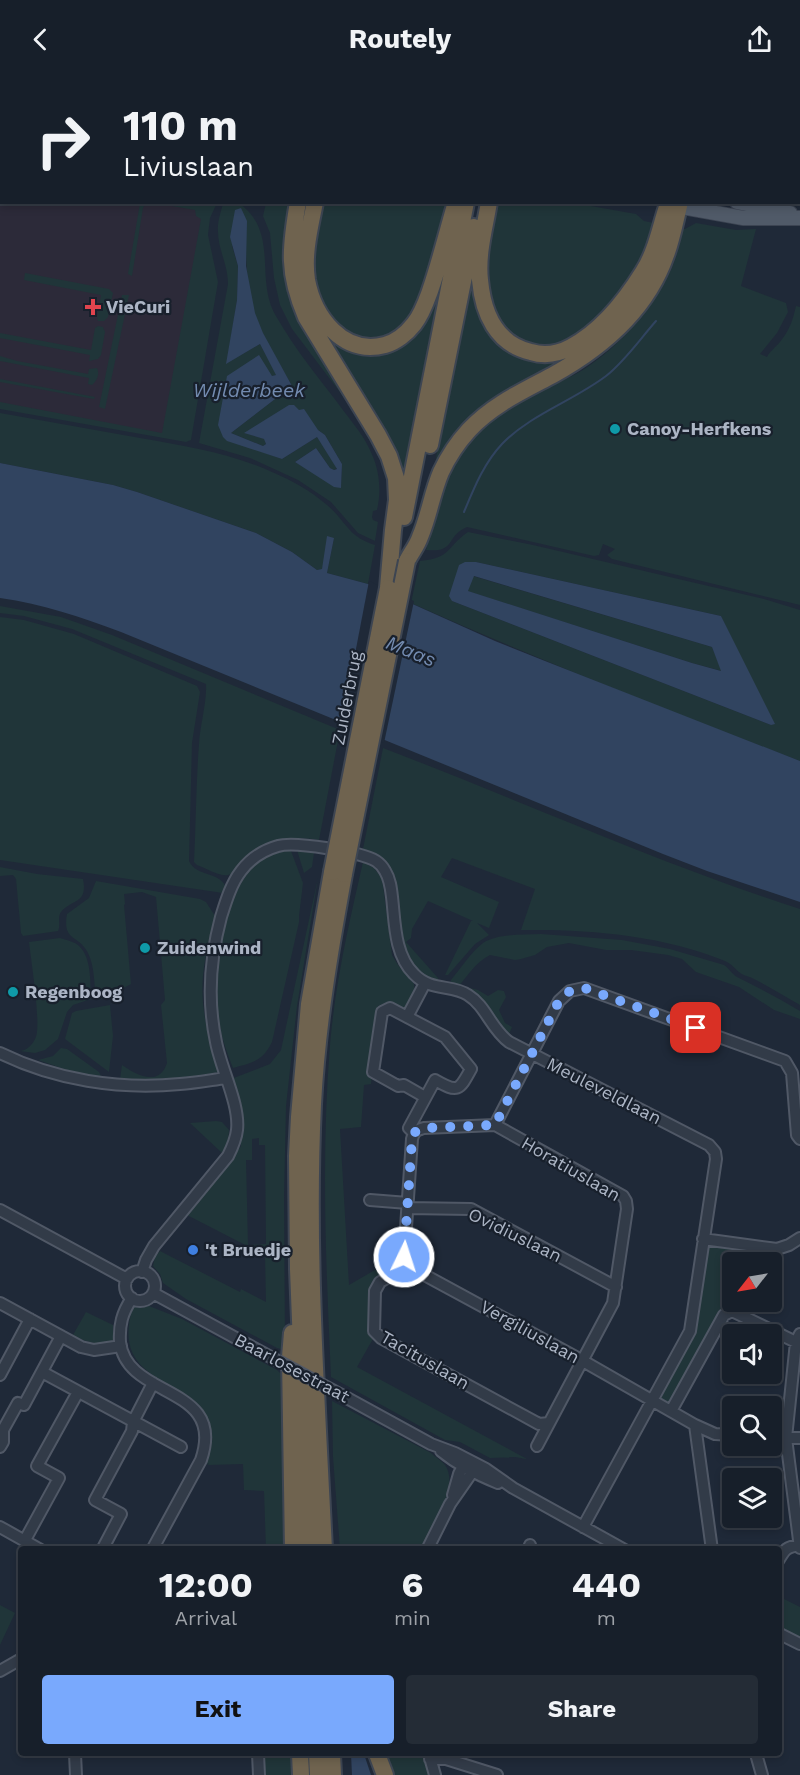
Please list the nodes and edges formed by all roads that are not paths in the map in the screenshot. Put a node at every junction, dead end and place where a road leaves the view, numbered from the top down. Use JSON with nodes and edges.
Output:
{"nodes":[{"id":1,"x":298,"y":204,"type":"edge"},
{"id":2,"x":315,"y":204,"type":"edge"},
{"id":3,"x":455,"y":204,"type":"edge"},
{"id":4,"x":466,"y":204,"type":"edge"},
{"id":5,"x":479,"y":204,"type":"edge"},
{"id":6,"x":489,"y":204,"type":"edge"},
{"id":7,"x":671,"y":204,"type":"edge"},
{"id":8,"x":671,"y":204,"type":"edge"},
{"id":9,"x":676,"y":204,"type":"edge"},
{"id":10,"x":747,"y":204,"type":"edge"},
{"id":11,"x":800,"y":218,"type":"edge"},
{"id":12,"x":406,"y":534,"type":"junction"},
{"id":13,"x":338,"y":873,"type":"junction"},
{"id":14,"x":425,"y":982,"type":"junction"},
{"id":15,"x":407,"y":1017,"type":"junction"},
{"id":16,"x":0,"y":1053,"type":"edge"},
{"id":17,"x":532,"y":1054,"type":"junction"},
{"id":18,"x":226,"y":1078,"type":"junction"},
{"id":19,"x":426,"y":1097,"type":"junction"},
{"id":20,"x":495,"y":1125,"type":"junction"},
{"id":21,"x":414,"y":1132,"type":"junction"},
{"id":22,"x":800,"y":1139,"type":"edge"},
{"id":23,"x":370,"y":1200,"type":"dead end"},
{"id":24,"x":407,"y":1205,"type":"junction"},
{"id":25,"x":0,"y":1210,"type":"edge"},
{"id":26,"x":703,"y":1239,"type":"junction"},
{"id":27,"x":800,"y":1239,"type":"edge"},
{"id":28,"x":408,"y":1266,"type":"junction"},
{"id":29,"x":298,"y":1269,"type":"junction"},
{"id":30,"x":142,"y":1272,"type":"junction"},
{"id":31,"x":127,"y":1279,"type":"junction"},
{"id":32,"x":616,"y":1287,"type":"junction"},
{"id":33,"x":153,"y":1293,"type":"junction"},
{"id":34,"x":132,"y":1299,"type":"junction"},
{"id":35,"x":0,"y":1303,"type":"edge"},
{"id":36,"x":30,"y":1319,"type":"junction"},
{"id":37,"x":62,"y":1336,"type":"junction"},
{"id":38,"x":799,"y":1340,"type":"edge"},
{"id":39,"x":121,"y":1346,"type":"junction"},
{"id":40,"x":583,"y":1361,"type":"junction"},
{"id":41,"x":42,"y":1372,"type":"junction"},
{"id":42,"x":0,"y":1375,"type":"edge"},
{"id":43,"x":153,"y":1383,"type":"junction"},
{"id":44,"x":78,"y":1392,"type":"junction"},
{"id":45,"x":652,"y":1400,"type":"junction"},
{"id":46,"x":671,"y":1411,"type":"junction"},
{"id":47,"x":133,"y":1422,"type":"junction"},
{"id":48,"x":549,"y":1423,"type":"junction"},
{"id":49,"x":695,"y":1425,"type":"junction"},
{"id":50,"x":722,"y":1434,"type":"edge"},
{"id":51,"x":782,"y":1438,"type":"edge"},
{"id":52,"x":786,"y":1438,"type":"junction"},
{"id":53,"x":800,"y":1438,"type":"edge"},
{"id":54,"x":537,"y":1446,"type":"dead end"},
{"id":55,"x":0,"y":1447,"type":"edge"},
{"id":56,"x":181,"y":1447,"type":"dead end"},
{"id":57,"x":470,"y":1465,"type":"junction"},
{"id":58,"x":320,"y":1474,"type":"junction"},
{"id":59,"x":798,"y":1517,"type":"edge"},
{"id":60,"x":0,"y":1527,"type":"edge"},
{"id":61,"x":583,"y":1527,"type":"junction"},
{"id":62,"x":25,"y":1540,"type":"junction"},
{"id":63,"x":35,"y":1546,"type":"edge"},
{"id":64,"x":104,"y":1546,"type":"edge"},
{"id":65,"x":154,"y":1546,"type":"edge"},
{"id":66,"x":293,"y":1546,"type":"edge"},
{"id":67,"x":309,"y":1546,"type":"edge"},
{"id":68,"x":324,"y":1546,"type":"edge"},
{"id":69,"x":331,"y":1546,"type":"edge"},
{"id":70,"x":429,"y":1546,"type":"edge"},
{"id":71,"x":618,"y":1546,"type":"edge"},
{"id":72,"x":711,"y":1546,"type":"edge"},
{"id":73,"x":800,"y":1546,"type":"edge"},
{"id":74,"x":782,"y":1554,"type":"edge"},
{"id":75,"x":782,"y":1635,"type":"edge"},
{"id":76,"x":800,"y":1644,"type":"edge"},
{"id":77,"x":18,"y":1661,"type":"edge"},
{"id":78,"x":0,"y":1671,"type":"edge"},
{"id":79,"x":75,"y":1756,"type":"edge"},
{"id":80,"x":258,"y":1756,"type":"edge"},
{"id":81,"x":300,"y":1756,"type":"edge"},
{"id":82,"x":317,"y":1756,"type":"edge"},
{"id":83,"x":332,"y":1756,"type":"edge"},
{"id":84,"x":378,"y":1756,"type":"edge"},
{"id":85,"x":430,"y":1756,"type":"edge"},
{"id":86,"x":757,"y":1756,"type":"edge"},
{"id":87,"x":76,"y":1775,"type":"edge"},
{"id":88,"x":259,"y":1775,"type":"edge"},
{"id":89,"x":301,"y":1775,"type":"edge"},
{"id":90,"x":318,"y":1775,"type":"edge"},
{"id":91,"x":333,"y":1775,"type":"edge"},
{"id":92,"x":386,"y":1775,"type":"edge"},
{"id":93,"x":435,"y":1775,"type":"edge"},
{"id":94,"x":497,"y":1775,"type":"edge"},
{"id":95,"x":762,"y":1775,"type":"edge"}],
"edges":[{"from":1,"to":12,"type":"highway"},
{"from":2,"to":3,"type":"highway"},
{"from":4,"to":12,"type":"highway"},
{"from":5,"to":12,"type":"highway"},
{"from":6,"to":8,"type":"highway"},
{"from":7,"to":12,"type":"highway"},
{"from":9,"to":11,"type":"main road"},
{"from":10,"to":11,"type":"main road"},
{"from":12,"to":13,"type":"highway","name":"Zuiderbrug","bridge":true},
{"from":12,"to":13,"type":"highway","name":"Zuiderbrug","bridge":true},
{"from":13,"to":29,"type":"highway"},
{"from":13,"to":58,"type":"highway"},
{"from":14,"to":15,"type":"street"},
{"from":14,"to":17,"type":"street","name":"Meuleveldlaan"},
{"from":14,"to":18,"type":"street"},
{"from":15,"to":19,"type":"street"},
{"from":15,"to":19,"type":"street"},
{"from":16,"to":18,"type":"street"},
{"from":17,"to":20,"type":"street"},
{"from":17,"to":22,"type":"street"},
{"from":17,"to":26,"type":"street","name":"Meuleveldlaan"},
{"from":18,"to":30,"type":"street"},
{"from":19,"to":21,"type":"street"},
{"from":20,"to":21,"type":"street"},
{"from":20,"to":32,"type":"street","name":"Horatiuslaan"},
{"from":21,"to":24,"type":"street"},
{"from":23,"to":24,"type":"street","name":"Ovidiuslaan"},
{"from":24,"to":28,"type":"street"},
{"from":24,"to":32,"type":"street","name":"Ovidiuslaan"},
{"from":25,"to":31,"type":"street"},
{"from":26,"to":27,"type":"street"},
{"from":26,"to":45,"type":"street","name":"Meuleveldlaan"},
{"from":28,"to":40,"type":"street","name":"Vergiliuslaan"},
{"from":28,"to":48,"type":"street","name":"Tacituslaan"},
{"from":29,"to":66,"type":"highway"},
{"from":29,"to":67,"type":"highway"},
{"from":30,"to":31,"type":"street"},
{"from":30,"to":33,"type":"street"},
{"from":31,"to":34,"type":"street"},
{"from":32,"to":40,"type":"street","name":"Horatiuslaan"},
{"from":33,"to":34,"type":"street"},
{"from":33,"to":57,"type":"street","name":"Baarlosestraat","bridge":true},
{"from":34,"to":39,"type":"street"},
{"from":35,"to":36,"type":"street"},
{"from":36,"to":37,"type":"street"},
{"from":36,"to":42,"type":"street"},
{"from":37,"to":39,"type":"street"},
{"from":37,"to":41,"type":"street"},
{"from":38,"to":46,"type":"street"},
{"from":38,"to":52,"type":"street"},
{"from":39,"to":43,"type":"street"},
{"from":40,"to":45,"type":"street","name":"Vergiliuslaan"},
{"from":40,"to":48,"type":"street"},
{"from":41,"to":44,"type":"street"},
{"from":41,"to":55,"type":"street"},
{"from":43,"to":47,"type":"street"},
{"from":43,"to":65,"type":"street"},
{"from":44,"to":47,"type":"street"},
{"from":44,"to":62,"type":"street"},
{"from":45,"to":46,"type":"street","name":"Vergiliuslaan"},
{"from":45,"to":61,"type":"street","name":"Meuleveldlaan"},
{"from":46,"to":49,"type":"street","name":"Vergiliuslaan"},
{"from":47,"to":56,"type":"street"},
{"from":47,"to":64,"type":"street"},
{"from":48,"to":54,"type":"street"},
{"from":49,"to":50,"type":"street","name":"Vergiliuslaan"},
{"from":49,"to":72,"type":"street"},
{"from":51,"to":52,"type":"street"},
{"from":52,"to":53,"type":"street"},
{"from":52,"to":59,"type":"street"},
{"from":57,"to":61,"type":"street","name":"Baarlosestraat"},
{"from":57,"to":70,"type":"street"},
{"from":58,"to":68,"type":"highway"},
{"from":58,"to":69,"type":"highway"},
{"from":59,"to":73,"type":"street"},
{"from":60,"to":62,"type":"street"},
{"from":61,"to":71,"type":"street","name":"Baarlosestraat"},
{"from":62,"to":63,"type":"street"},
{"from":73,"to":74,"type":"street"},
{"from":75,"to":76,"type":"street"},
{"from":77,"to":78,"type":"street"},
{"from":79,"to":87,"type":"street"},
{"from":80,"to":88,"type":"street"},
{"from":81,"to":89,"type":"highway"},
{"from":82,"to":90,"type":"highway"},
{"from":83,"to":91,"type":"highway"},
{"from":84,"to":92,"type":"highway"},
{"from":85,"to":93,"type":"street"},
{"from":85,"to":94,"type":"street"},
{"from":86,"to":95,"type":"street"}]}
